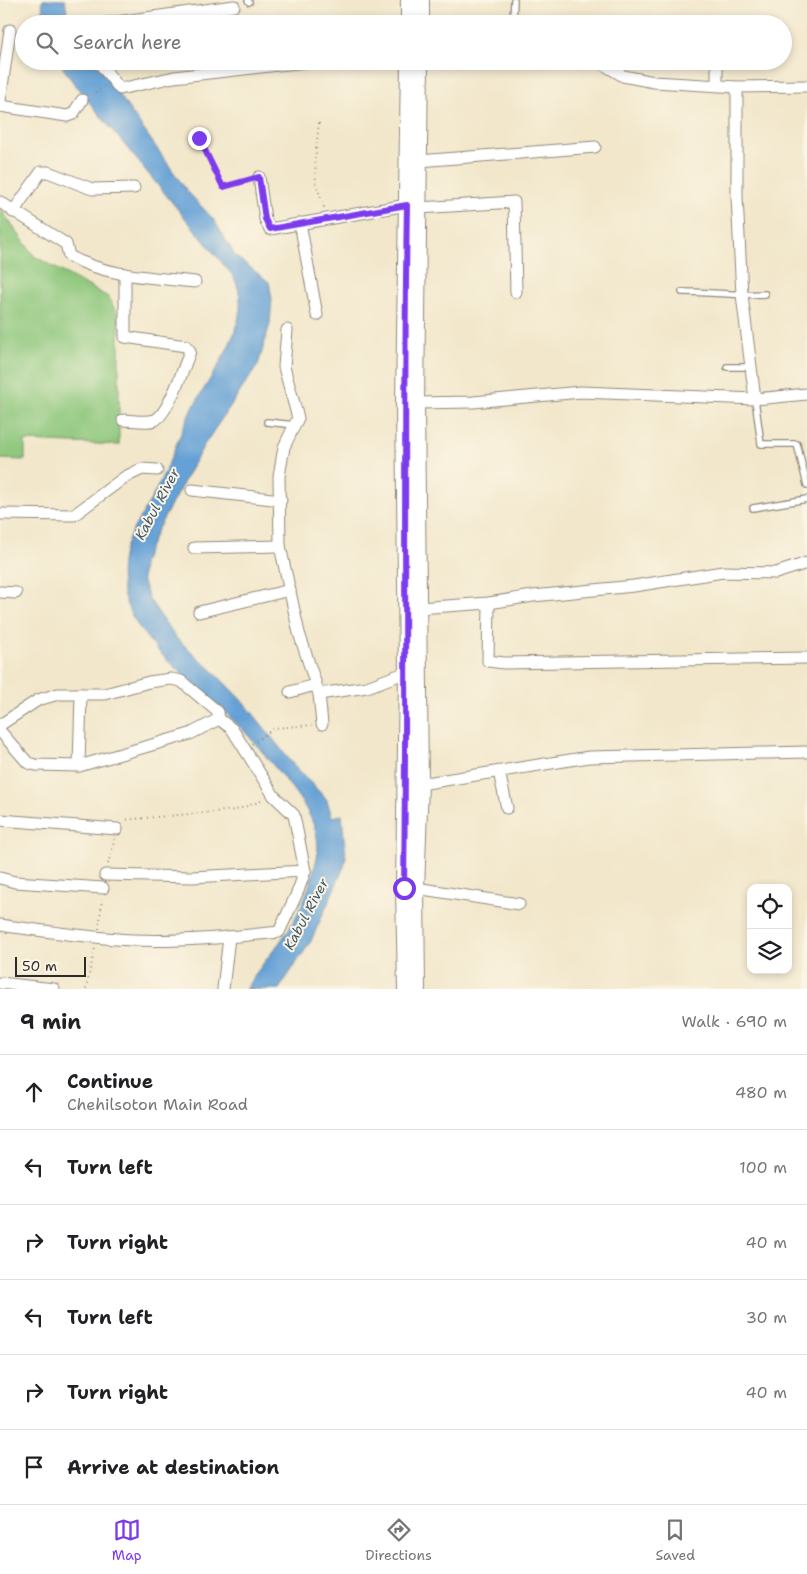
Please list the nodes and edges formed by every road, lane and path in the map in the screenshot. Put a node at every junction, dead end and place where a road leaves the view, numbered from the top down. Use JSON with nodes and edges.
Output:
{"nodes":[{"id":1,"x":409,"y":0,"type":"edge"},
{"id":2,"x":421,"y":0,"type":"edge"},
{"id":3,"x":514,"y":0,"type":"edge"},
{"id":4,"x":234,"y":6,"type":"dead end"},
{"id":5,"x":168,"y":15,"type":"edge"},
{"id":6,"x":409,"y":15,"type":"edge"},
{"id":7,"x":421,"y":15,"type":"edge"},
{"id":8,"x":513,"y":15,"type":"edge"},
{"id":9,"x":10,"y":30,"type":"dead end"},
{"id":10,"x":105,"y":70,"type":"edge"},
{"id":11,"x":235,"y":70,"type":"edge"},
{"id":12,"x":409,"y":70,"type":"edge"},
{"id":13,"x":420,"y":70,"type":"edge"},
{"id":14,"x":613,"y":70,"type":"edge"},
{"id":15,"x":717,"y":70,"type":"edge"},
{"id":16,"x":113,"y":81,"type":"junction"},
{"id":17,"x":717,"y":85,"type":"junction"},
{"id":18,"x":807,"y":86,"type":"edge"},
{"id":19,"x":737,"y":87,"type":"junction"},
{"id":20,"x":82,"y":100,"type":"joint"},
{"id":21,"x":0,"y":101,"type":"edge"},
{"id":22,"x":0,"y":106,"type":"edge"},
{"id":23,"x":319,"y":123,"type":"dead end"},
{"id":24,"x":199,"y":138,"type":"dead end"},
{"id":25,"x":596,"y":147,"type":"dead end"},
{"id":26,"x":415,"y":170,"type":"junction"},
{"id":27,"x":259,"y":177,"type":"joint"},
{"id":28,"x":134,"y":188,"type":"dead end"},
{"id":29,"x":0,"y":202,"type":"edge"},
{"id":30,"x":413,"y":206,"type":"junction"},
{"id":31,"x":13,"y":212,"type":"junction"},
{"id":32,"x":326,"y":220,"type":"junction"},
{"id":33,"x":300,"y":223,"type":"junction"},
{"id":34,"x":125,"y":274,"type":"junction"},
{"id":35,"x":195,"y":282,"type":"dead end"},
{"id":36,"x":516,"y":292,"type":"dead end"},
{"id":37,"x":682,"y":292,"type":"dead end"},
{"id":38,"x":765,"y":294,"type":"dead end"},
{"id":39,"x":742,"y":296,"type":"junction"},
{"id":40,"x":317,"y":315,"type":"dead end"},
{"id":41,"x":286,"y":330,"type":"dead end"},
{"id":42,"x":727,"y":367,"type":"dead end"},
{"id":43,"x":751,"y":367,"type":"junction"},
{"id":44,"x":807,"y":394,"type":"edge"},
{"id":45,"x":755,"y":399,"type":"junction"},
{"id":46,"x":416,"y":403,"type":"junction"},
{"id":47,"x":123,"y":420,"type":"dead end"},
{"id":48,"x":267,"y":422,"type":"dead end"},
{"id":49,"x":295,"y":425,"type":"junction"},
{"id":50,"x":156,"y":470,"type":"joint"},
{"id":51,"x":807,"y":485,"type":"edge"},
{"id":52,"x":192,"y":490,"type":"joint"},
{"id":53,"x":807,"y":499,"type":"edge"},
{"id":54,"x":281,"y":500,"type":"junction"},
{"id":55,"x":753,"y":508,"type":"dead end"},
{"id":56,"x":0,"y":514,"type":"edge"},
{"id":57,"x":280,"y":546,"type":"junction"},
{"id":58,"x":194,"y":548,"type":"dead end"},
{"id":59,"x":807,"y":563,"type":"edge"},
{"id":60,"x":290,"y":590,"type":"junction"},
{"id":61,"x":0,"y":592,"type":"edge"},
{"id":62,"x":16,"y":593,"type":"dead end"},
{"id":63,"x":489,"y":603,"type":"junction"},
{"id":64,"x":418,"y":608,"type":"junction"},
{"id":65,"x":199,"y":612,"type":"dead end"},
{"id":66,"x":807,"y":658,"type":"edge"},
{"id":67,"x":407,"y":672,"type":"junction"},
{"id":68,"x":317,"y":689,"type":"junction"},
{"id":69,"x":290,"y":692,"type":"dead end"},
{"id":70,"x":81,"y":694,"type":"junction"},
{"id":71,"x":219,"y":719,"type":"junction"},
{"id":72,"x":0,"y":724,"type":"edge"},
{"id":73,"x":322,"y":724,"type":"joint"},
{"id":74,"x":0,"y":731,"type":"edge"},
{"id":75,"x":251,"y":744,"type":"dead end"},
{"id":76,"x":807,"y":752,"type":"edge"},
{"id":77,"x":79,"y":766,"type":"junction"},
{"id":78,"x":499,"y":772,"type":"junction"},
{"id":79,"x":420,"y":784,"type":"junction"},
{"id":80,"x":274,"y":796,"type":"junction"},
{"id":81,"x":507,"y":808,"type":"dead end"},
{"id":82,"x":0,"y":820,"type":"edge"},
{"id":83,"x":117,"y":829,"type":"junction"},
{"id":84,"x":304,"y":871,"type":"junction"},
{"id":85,"x":105,"y":875,"type":"joint"},
{"id":86,"x":0,"y":878,"type":"edge"},
{"id":87,"x":103,"y":888,"type":"joint"},
{"id":88,"x":416,"y":888,"type":"junction"},
{"id":89,"x":519,"y":904,"type":"dead end"},
{"id":90,"x":0,"y":925,"type":"edge"},
{"id":91,"x":229,"y":937,"type":"junction"},
{"id":92,"x":98,"y":938,"type":"junction"},
{"id":93,"x":0,"y":983,"type":"edge"},
{"id":94,"x":54,"y":989,"type":"edge"},
{"id":95,"x":86,"y":989,"type":"edge"},
{"id":96,"x":223,"y":989,"type":"edge"},
{"id":97,"x":406,"y":989,"type":"edge"},
{"id":98,"x":417,"y":989,"type":"edge"}],
"edges":[{"from":1,"to":6,"type":"main road"},
{"from":2,"to":7,"type":"main road"},
{"from":3,"to":8,"type":"lane"},
{"from":4,"to":5,"type":"street"},
{"from":9,"to":21,"type":"street"},
{"from":10,"to":16,"type":"street"},
{"from":11,"to":16,"type":"street"},
{"from":12,"to":26,"type":"main road"},
{"from":13,"to":26,"type":"main road"},
{"from":14,"to":17,"type":"street"},
{"from":15,"to":17,"type":"street"},
{"from":16,"to":20,"type":"path"},
{"from":17,"to":19,"type":"street"},
{"from":18,"to":19,"type":"street"},
{"from":19,"to":39,"type":"street"},
{"from":20,"to":22,"type":"street"},
{"from":23,"to":32,"type":"path"},
{"from":24,"to":27,"type":"path"},
{"from":25,"to":26,"type":"street"},
{"from":26,"to":30,"type":"main road"},
{"from":27,"to":33,"type":"street"},
{"from":28,"to":31,"type":"street"},
{"from":29,"to":31,"type":"street"},
{"from":30,"to":32,"type":"street"},
{"from":30,"to":36,"type":"street"},
{"from":30,"to":46,"type":"main road"},
{"from":30,"to":67,"type":"main road"},
{"from":31,"to":34,"type":"street"},
{"from":32,"to":33,"type":"street"},
{"from":33,"to":40,"type":"street"},
{"from":34,"to":35,"type":"street"},
{"from":34,"to":47,"type":"street"},
{"from":37,"to":39,"type":"lane"},
{"from":38,"to":39,"type":"lane"},
{"from":39,"to":43,"type":"street"},
{"from":41,"to":49,"type":"street"},
{"from":42,"to":43,"type":"lane"},
{"from":43,"to":45,"type":"street"},
{"from":44,"to":45,"type":"street"},
{"from":45,"to":46,"type":"street"},
{"from":45,"to":51,"type":"lane"},
{"from":46,"to":64,"type":"main road"},
{"from":48,"to":49,"type":"lane"},
{"from":49,"to":54,"type":"street"},
{"from":50,"to":52,"type":"path"},
{"from":50,"to":56,"type":"street"},
{"from":52,"to":54,"type":"street"},
{"from":53,"to":55,"type":"lane"},
{"from":54,"to":57,"type":"street"},
{"from":57,"to":58,"type":"street"},
{"from":57,"to":60,"type":"street"},
{"from":59,"to":63,"type":"street"},
{"from":60,"to":65,"type":"street"},
{"from":60,"to":68,"type":"street"},
{"from":61,"to":62,"type":"street"},
{"from":63,"to":64,"type":"street"},
{"from":63,"to":66,"type":"street"},
{"from":64,"to":79,"type":"main road"},
{"from":67,"to":68,"type":"street"},
{"from":67,"to":97,"type":"main road"},
{"from":68,"to":69,"type":"street"},
{"from":68,"to":73,"type":"street"},
{"from":70,"to":71,"type":"street"},
{"from":70,"to":72,"type":"street"},
{"from":70,"to":77,"type":"street"},
{"from":71,"to":77,"type":"street"},
{"from":71,"to":80,"type":"street"},
{"from":73,"to":75,"type":"path"},
{"from":74,"to":77,"type":"street"},
{"from":76,"to":78,"type":"street"},
{"from":78,"to":79,"type":"street"},
{"from":78,"to":81,"type":"street"},
{"from":79,"to":88,"type":"main road"},
{"from":80,"to":83,"type":"path"},
{"from":80,"to":84,"type":"street"},
{"from":82,"to":83,"type":"street"},
{"from":83,"to":85,"type":"path"},
{"from":84,"to":85,"type":"street"},
{"from":84,"to":91,"type":"street"},
{"from":86,"to":87,"type":"street"},
{"from":87,"to":92,"type":"path"},
{"from":88,"to":89,"type":"street"},
{"from":88,"to":98,"type":"main road"},
{"from":90,"to":92,"type":"street"},
{"from":91,"to":92,"type":"street"},
{"from":91,"to":96,"type":"street"},
{"from":92,"to":95,"type":"path"},
{"from":93,"to":94,"type":"street"}]}
